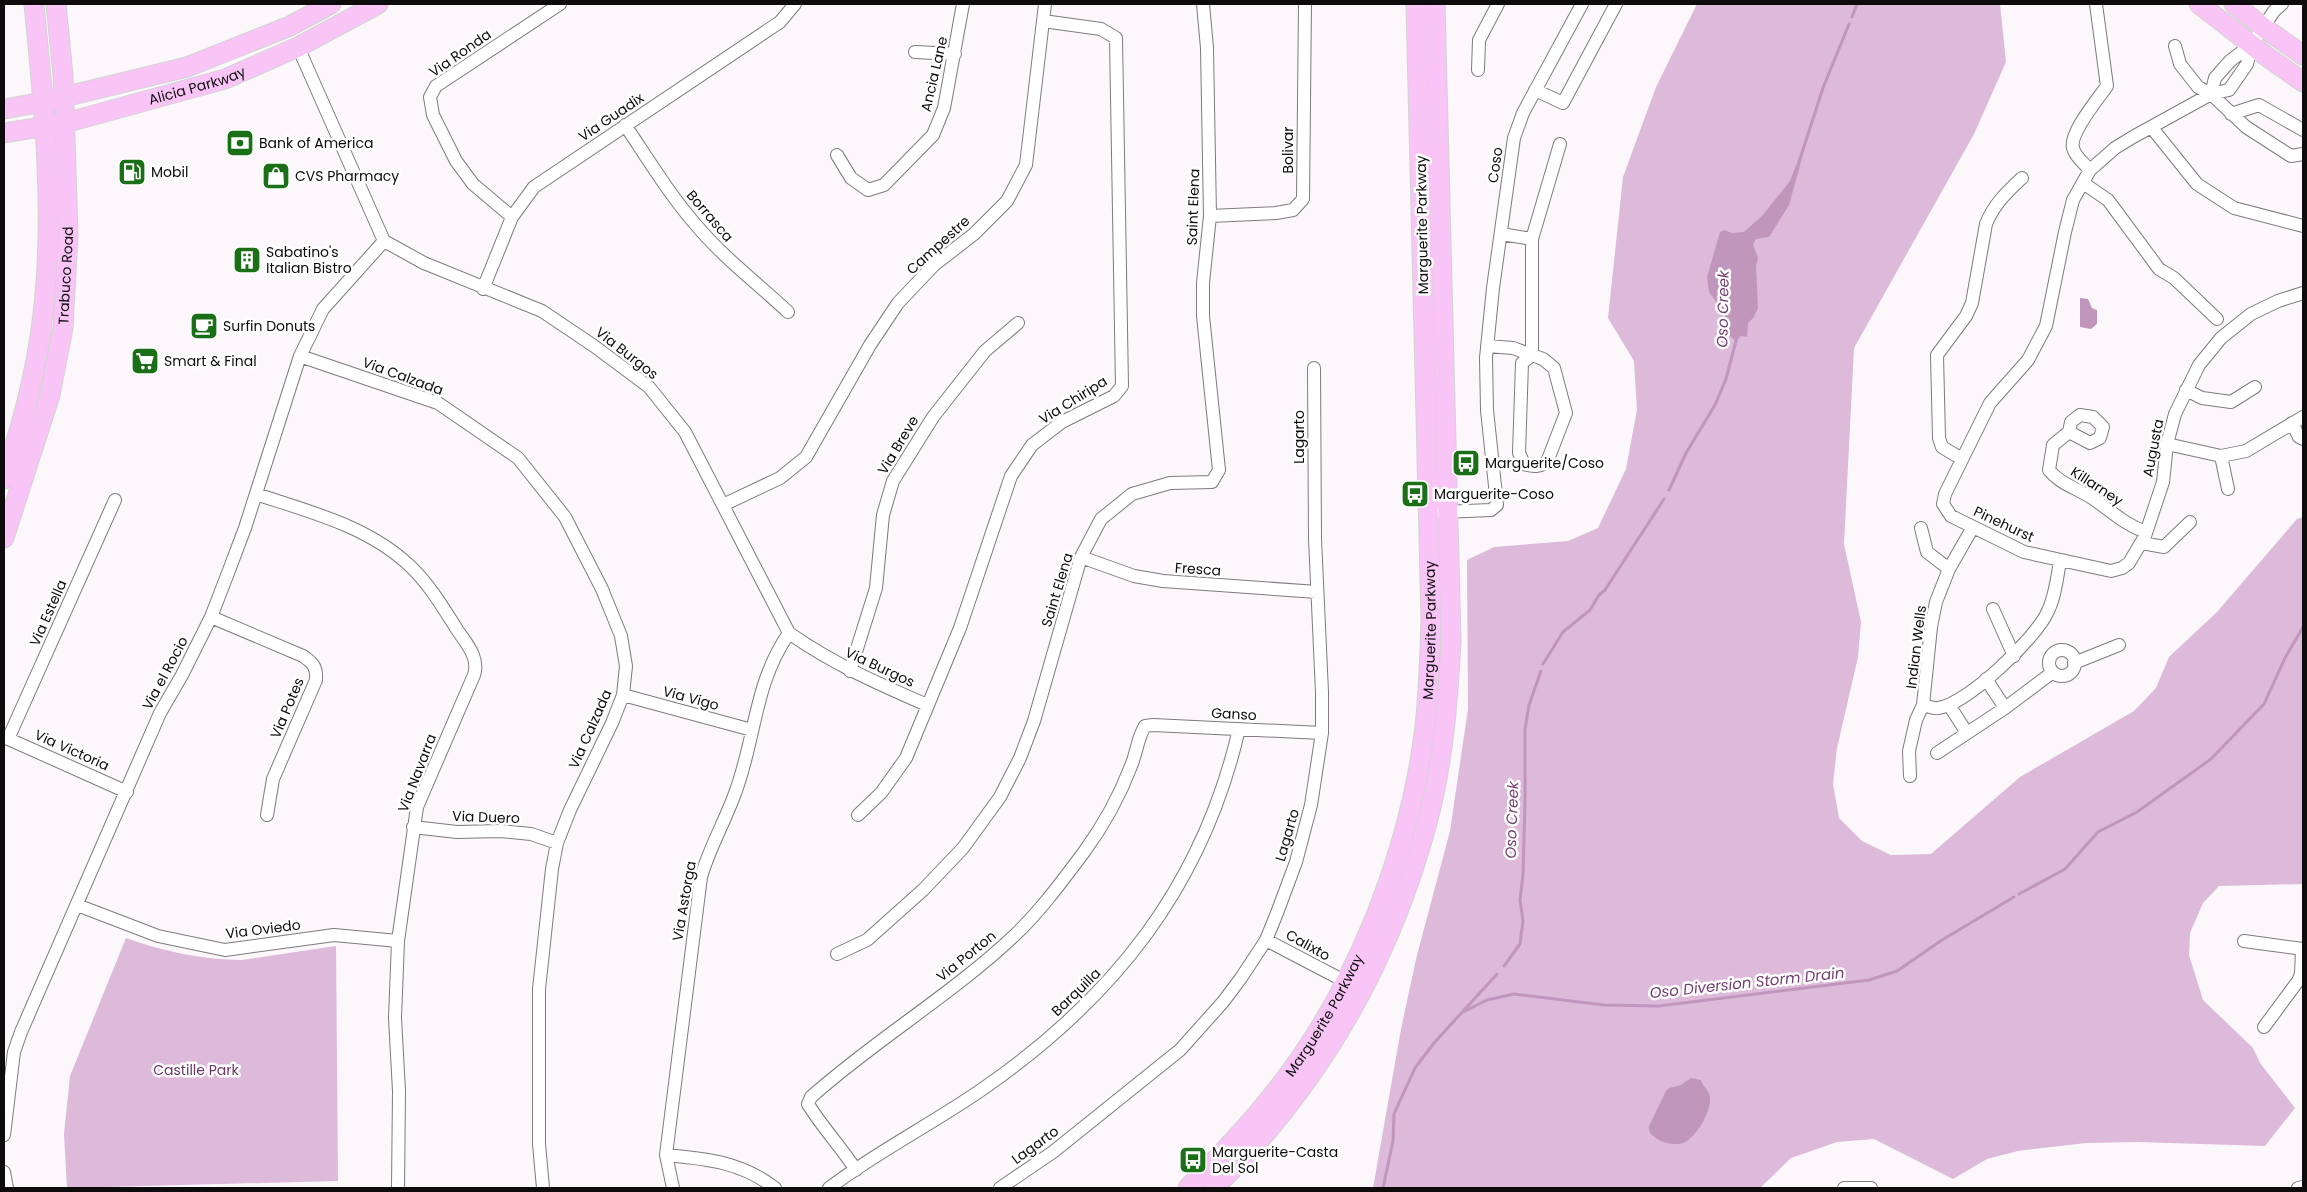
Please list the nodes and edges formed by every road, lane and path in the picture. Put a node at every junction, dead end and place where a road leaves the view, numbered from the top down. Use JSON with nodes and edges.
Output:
{"nodes":[{"id":1,"x":34,"y":4,"type":"edge"},
{"id":2,"x":56,"y":4,"type":"edge"},
{"id":3,"x":331,"y":4,"type":"edge"},
{"id":4,"x":378,"y":4,"type":"edge"},
{"id":5,"x":560,"y":4,"type":"edge"},
{"id":6,"x":795,"y":4,"type":"edge"},
{"id":7,"x":963,"y":4,"type":"edge"},
{"id":8,"x":1045,"y":4,"type":"edge"},
{"id":9,"x":1203,"y":4,"type":"edge"},
{"id":10,"x":1305,"y":4,"type":"edge"},
{"id":11,"x":1416,"y":4,"type":"edge"},
{"id":12,"x":1435,"y":4,"type":"edge"},
{"id":13,"x":1498,"y":4,"type":"edge"},
{"id":14,"x":1582,"y":4,"type":"edge"},
{"id":15,"x":1616,"y":4,"type":"edge"},
{"id":16,"x":2096,"y":4,"type":"edge"},
{"id":17,"x":2199,"y":4,"type":"edge"},
{"id":18,"x":2234,"y":4,"type":"edge"},
{"id":19,"x":2282,"y":4,"type":"edge"},
{"id":20,"x":1043,"y":21,"type":"junction"},
{"id":21,"x":290,"y":26,"type":"junction"},
{"id":22,"x":2264,"y":28,"type":"junction"},
{"id":23,"x":2252,"y":44,"type":"junction"},
{"id":24,"x":2175,"y":46,"type":"dead end"},
{"id":25,"x":298,"y":47,"type":"junction"},
{"id":26,"x":915,"y":52,"type":"dead end"},
{"id":27,"x":955,"y":54,"type":"junction"},
{"id":28,"x":2303,"y":55,"type":"edge"},
{"id":29,"x":1478,"y":70,"type":"dead end"},
{"id":30,"x":2303,"y":82,"type":"edge"},
{"id":31,"x":1535,"y":90,"type":"junction"},
{"id":32,"x":2211,"y":94,"type":"junction"},
{"id":33,"x":63,"y":97,"type":"junction"},
{"id":34,"x":44,"y":102,"type":"junction"},
{"id":35,"x":4,"y":109,"type":"edge"},
{"id":36,"x":2231,"y":114,"type":"junction"},
{"id":37,"x":65,"y":123,"type":"junction"},
{"id":38,"x":46,"y":125,"type":"junction"},
{"id":39,"x":625,"y":125,"type":"junction"},
{"id":40,"x":2152,"y":128,"type":"junction"},
{"id":41,"x":2303,"y":130,"type":"edge"},
{"id":42,"x":4,"y":133,"type":"edge"},
{"id":43,"x":1560,"y":144,"type":"dead end"},
{"id":44,"x":2303,"y":154,"type":"edge"},
{"id":45,"x":837,"y":155,"type":"dead end"},
{"id":46,"x":2090,"y":170,"type":"junction"},
{"id":47,"x":2022,"y":178,"type":"dead end"},
{"id":48,"x":2083,"y":183,"type":"junction"},
{"id":49,"x":1210,"y":216,"type":"junction"},
{"id":50,"x":512,"y":217,"type":"junction"},
{"id":51,"x":2303,"y":226,"type":"edge"},
{"id":52,"x":1501,"y":234,"type":"junction"},
{"id":53,"x":1532,"y":239,"type":"junction"},
{"id":54,"x":384,"y":241,"type":"junction"},
{"id":55,"x":483,"y":289,"type":"junction"},
{"id":56,"x":2303,"y":293,"type":"edge"},
{"id":57,"x":788,"y":312,"type":"dead end"},
{"id":58,"x":2216,"y":319,"type":"dead end"},
{"id":59,"x":1018,"y":323,"type":"dead end"},
{"id":60,"x":1487,"y":346,"type":"junction"},
{"id":61,"x":1532,"y":355,"type":"junction"},
{"id":62,"x":300,"y":356,"type":"junction"},
{"id":63,"x":1314,"y":368,"type":"dead end"},
{"id":64,"x":2255,"y":388,"type":"dead end"},
{"id":65,"x":2186,"y":390,"type":"junction"},
{"id":66,"x":2298,"y":420,"type":"edge"},
{"id":67,"x":2069,"y":432,"type":"dead end"},
{"id":68,"x":2303,"y":439,"type":"edge"},
{"id":69,"x":2167,"y":444,"type":"junction"},
{"id":70,"x":2221,"y":456,"type":"junction"},
{"id":71,"x":1962,"y":459,"type":"junction"},
{"id":72,"x":4,"y":479,"type":"edge"},
{"id":73,"x":2228,"y":489,"type":"dead end"},
{"id":74,"x":256,"y":494,"type":"junction"},
{"id":75,"x":115,"y":500,"type":"dead end"},
{"id":76,"x":724,"y":505,"type":"junction"},
{"id":77,"x":1448,"y":512,"type":"junction"},
{"id":78,"x":1429,"y":513,"type":"junction"},
{"id":79,"x":2190,"y":522,"type":"dead end"},
{"id":80,"x":1973,"y":527,"type":"junction"},
{"id":81,"x":1921,"y":528,"type":"dead end"},
{"id":82,"x":2144,"y":537,"type":"junction"},
{"id":83,"x":4,"y":538,"type":"edge"},
{"id":84,"x":1081,"y":557,"type":"junction"},
{"id":85,"x":2060,"y":561,"type":"junction"},
{"id":86,"x":1949,"y":568,"type":"junction"},
{"id":87,"x":1317,"y":592,"type":"junction"},
{"id":88,"x":1993,"y":609,"type":"dead end"},
{"id":89,"x":211,"y":617,"type":"junction"},
{"id":90,"x":789,"y":633,"type":"junction"},
{"id":91,"x":2119,"y":646,"type":"dead end"},
{"id":92,"x":2014,"y":656,"type":"junction"},
{"id":93,"x":2074,"y":663,"type":"junction"},
{"id":94,"x":850,"y":671,"type":"junction"},
{"id":95,"x":2053,"y":672,"type":"junction"},
{"id":96,"x":1986,"y":680,"type":"junction"},
{"id":97,"x":623,"y":695,"type":"junction"},
{"id":98,"x":1923,"y":704,"type":"junction"},
{"id":99,"x":927,"y":705,"type":"junction"},
{"id":100,"x":1949,"y":705,"type":"junction"},
{"id":101,"x":2005,"y":708,"type":"junction"},
{"id":102,"x":1145,"y":726,"type":"joint"},
{"id":103,"x":1240,"y":729,"type":"junction"},
{"id":104,"x":752,"y":730,"type":"junction"},
{"id":105,"x":1322,"y":733,"type":"junction"},
{"id":106,"x":1966,"y":733,"type":"junction"},
{"id":107,"x":6,"y":738,"type":"edge"},
{"id":108,"x":1937,"y":753,"type":"dead end"},
{"id":109,"x":1910,"y":776,"type":"dead end"},
{"id":110,"x":127,"y":792,"type":"junction"},
{"id":111,"x":267,"y":815,"type":"dead end"},
{"id":112,"x":858,"y":815,"type":"dead end"},
{"id":113,"x":413,"y":827,"type":"junction"},
{"id":114,"x":557,"y":843,"type":"junction"},
{"id":115,"x":77,"y":905,"type":"junction"},
{"id":116,"x":398,"y":940,"type":"junction"},
{"id":117,"x":1266,"y":940,"type":"junction"},
{"id":118,"x":2244,"y":942,"type":"dead end"},
{"id":119,"x":2303,"y":949,"type":"edge"},
{"id":120,"x":838,"y":954,"type":"dead end"},
{"id":121,"x":1344,"y":982,"type":"junction"},
{"id":122,"x":1363,"y":991,"type":"junction"},
{"id":123,"x":2264,"y":1027,"type":"dead end"},
{"id":124,"x":4,"y":1133,"type":"edge"},
{"id":125,"x":666,"y":1155,"type":"junction"},
{"id":126,"x":856,"y":1170,"type":"junction"},
{"id":127,"x":4,"y":1172,"type":"edge"},
{"id":128,"x":2303,"y":1187,"type":"edge"},
{"id":129,"x":7,"y":1188,"type":"edge"},
{"id":130,"x":398,"y":1188,"type":"edge"},
{"id":131,"x":543,"y":1188,"type":"edge"},
{"id":132,"x":673,"y":1188,"type":"edge"},
{"id":133,"x":775,"y":1188,"type":"edge"},
{"id":134,"x":829,"y":1188,"type":"edge"},
{"id":135,"x":1000,"y":1188,"type":"edge"},
{"id":136,"x":1188,"y":1188,"type":"edge"},
{"id":137,"x":1214,"y":1188,"type":"edge"},
{"id":138,"x":1844,"y":1188,"type":"edge"},
{"id":139,"x":1871,"y":1188,"type":"edge"},
{"id":140,"x":2298,"y":1188,"type":"edge"}],
"edges":[{"from":1,"to":34,"type":"main road","name":"Trabuco Road"},
{"from":2,"to":33,"type":"main road","name":"Trabuco Road"},
{"from":3,"to":21,"type":"main road","name":"Alicia Parkway"},
{"from":4,"to":25,"type":"main road","name":"Alicia Parkway"},
{"from":5,"to":50,"type":"street","name":"Via Ronda"},
{"from":6,"to":39,"type":"street","name":"Via Guadix"},
{"from":7,"to":27,"type":"street","name":"Ancia Lane"},
{"from":8,"to":20,"type":"street","name":"Campestre"},
{"from":9,"to":49,"type":"street","name":"Saint Elena"},
{"from":10,"to":49,"type":"street","name":"Bolivar"},
{"from":11,"to":78,"type":"main road","name":"Marguerite Parkway"},
{"from":12,"to":77,"type":"main road","name":"Marguerite Parkway"},
{"from":13,"to":29,"type":"street"},
{"from":14,"to":31,"type":"street","name":"Coso"},
{"from":15,"to":31,"type":"street"},
{"from":16,"to":46,"type":"street"},
{"from":17,"to":23,"type":"main road"},
{"from":18,"to":22,"type":"main road"},
{"from":19,"to":22,"type":"street"},
{"from":20,"to":76,"type":"street","name":"Campestre"},
{"from":20,"to":99,"type":"street","name":"Via Chiripa"},
{"from":21,"to":25,"type":"main road"},
{"from":21,"to":33,"type":"main road","name":"Alicia Parkway"},
{"from":22,"to":23,"type":"street"},
{"from":22,"to":28,"type":"main road"},
{"from":23,"to":30,"type":"main road"},
{"from":23,"to":32,"type":"street"},
{"from":23,"to":32,"type":"street"},
{"from":24,"to":32,"type":"street"},
{"from":25,"to":37,"type":"main road","name":"Alicia Parkway"},
{"from":25,"to":54,"type":"street"},
{"from":26,"to":27,"type":"street"},
{"from":27,"to":45,"type":"street","name":"Ancia Lane"},
{"from":31,"to":52,"type":"street","name":"Coso"},
{"from":32,"to":36,"type":"street"},
{"from":32,"to":40,"type":"street"},
{"from":33,"to":34,"type":"main road","name":"Alicia Parkway"},
{"from":33,"to":37,"type":"main road","name":"Trabuco Road"},
{"from":34,"to":35,"type":"main road","name":"Alicia Parkway"},
{"from":34,"to":38,"type":"main road","name":"Trabuco Road"},
{"from":36,"to":41,"type":"street"},
{"from":36,"to":44,"type":"street"},
{"from":37,"to":38,"type":"main road","name":"Alicia Parkway"},
{"from":37,"to":83,"type":"main road","name":"Trabuco Road"},
{"from":38,"to":42,"type":"main road","name":"Alicia Parkway"},
{"from":38,"to":72,"type":"main road","name":"Trabuco Road"},
{"from":39,"to":50,"type":"street","name":"Via Guadix"},
{"from":39,"to":57,"type":"street","name":"Borrasca"},
{"from":40,"to":46,"type":"street"},
{"from":40,"to":51,"type":"street"},
{"from":43,"to":53,"type":"street"},
{"from":46,"to":48,"type":"street"},
{"from":47,"to":71,"type":"street"},
{"from":48,"to":58,"type":"street"},
{"from":48,"to":71,"type":"street"},
{"from":49,"to":84,"type":"street","name":"Saint Elena"},
{"from":50,"to":55,"type":"street","name":"Via Guadix"},
{"from":52,"to":53,"type":"street"},
{"from":52,"to":60,"type":"street","name":"Coso"},
{"from":53,"to":61,"type":"street"},
{"from":54,"to":55,"type":"street","name":"Via Burgos"},
{"from":54,"to":62,"type":"street","name":"Via el Rocio"},
{"from":55,"to":76,"type":"street","name":"Via Burgos"},
{"from":56,"to":65,"type":"street","name":"Augusta"},
{"from":59,"to":94,"type":"street","name":"Via Breve"},
{"from":60,"to":61,"type":"street"},
{"from":60,"to":77,"type":"street","name":"Coso"},
{"from":61,"to":61,"type":"street"},
{"from":62,"to":74,"type":"street","name":"Via el Rocio"},
{"from":62,"to":97,"type":"street","name":"Via Calzada"},
{"from":63,"to":87,"type":"street","name":"Lagarto"},
{"from":64,"to":65,"type":"street"},
{"from":65,"to":69,"type":"street","name":"Augusta"},
{"from":66,"to":68,"type":"street"},
{"from":66,"to":70,"type":"street"},
{"from":67,"to":82,"type":"street","name":"Killarney"},
{"from":69,"to":70,"type":"street"},
{"from":69,"to":82,"type":"street","name":"Augusta"},
{"from":70,"to":73,"type":"street"},
{"from":71,"to":80,"type":"street","name":"Pinehurst"},
{"from":74,"to":89,"type":"street","name":"Via el Rocio"},
{"from":74,"to":113,"type":"street","name":"Via Navarra"},
{"from":75,"to":107,"type":"street","name":"Via Estella"},
{"from":76,"to":90,"type":"street","name":"Via Burgos"},
{"from":77,"to":78,"type":"street","name":"Coso"},
{"from":77,"to":122,"type":"main road","name":"Marguerite Parkway"},
{"from":78,"to":121,"type":"main road","name":"Marguerite Parkway"},
{"from":79,"to":82,"type":"street"},
{"from":80,"to":85,"type":"street","name":"Pinehurst"},
{"from":80,"to":86,"type":"street","name":"Indian Wells"},
{"from":81,"to":86,"type":"street"},
{"from":82,"to":85,"type":"street","name":"Augusta"},
{"from":84,"to":87,"type":"street","name":"Fresca"},
{"from":84,"to":120,"type":"street","name":"Saint Elena"},
{"from":85,"to":92,"type":"street"},
{"from":86,"to":98,"type":"street","name":"Indian Wells"},
{"from":87,"to":105,"type":"street","name":"Lagarto"},
{"from":88,"to":92,"type":"street"},
{"from":89,"to":110,"type":"street","name":"Via el Rocio"},
{"from":89,"to":111,"type":"street","name":"Via Potes"},
{"from":90,"to":94,"type":"street","name":"Via Burgos"},
{"from":90,"to":104,"type":"street","name":"Via Astorga"},
{"from":91,"to":93,"type":"street"},
{"from":92,"to":96,"type":"street"},
{"from":93,"to":95,"type":"street"},
{"from":93,"to":95,"type":"street"},
{"from":94,"to":99,"type":"street","name":"Via Burgos"},
{"from":95,"to":101,"type":"street"},
{"from":96,"to":100,"type":"street"},
{"from":96,"to":101,"type":"street"},
{"from":97,"to":104,"type":"street","name":"Via Vigo"},
{"from":97,"to":114,"type":"street","name":"Via Calzada"},
{"from":98,"to":100,"type":"street"},
{"from":98,"to":109,"type":"street","name":"Indian Wells"},
{"from":99,"to":112,"type":"street","name":"Via Chiripa"},
{"from":100,"to":106,"type":"street"},
{"from":101,"to":106,"type":"street"},
{"from":102,"to":103,"type":"street","name":"Ganso"},
{"from":102,"to":126,"type":"street","name":"Via Porton"},
{"from":103,"to":105,"type":"street","name":"Ganso"},
{"from":103,"to":126,"type":"street","name":"Barquilla"},
{"from":104,"to":125,"type":"street","name":"Via Astorga"},
{"from":105,"to":117,"type":"street","name":"Lagarto"},
{"from":106,"to":108,"type":"street"},
{"from":107,"to":110,"type":"street","name":"Via Victoria"},
{"from":110,"to":115,"type":"street","name":"Via el Rocio"},
{"from":113,"to":114,"type":"street","name":"Via Duero"},
{"from":113,"to":116,"type":"street","name":"Via Navarra"},
{"from":114,"to":131,"type":"street","name":"Via Calzada"},
{"from":115,"to":116,"type":"street","name":"Via Oviedo"},
{"from":115,"to":124,"type":"street","name":"Via el Rocio"},
{"from":116,"to":130,"type":"street","name":"Via Navarra"},
{"from":117,"to":121,"type":"street","name":"Calixto"},
{"from":117,"to":135,"type":"street","name":"Lagarto"},
{"from":118,"to":119,"type":"street"},
{"from":119,"to":123,"type":"street"},
{"from":121,"to":122,"type":"street","name":"Calixto"},
{"from":121,"to":136,"type":"main road","name":"Marguerite Parkway"},
{"from":122,"to":137,"type":"main road","name":"Marguerite Parkway"},
{"from":125,"to":132,"type":"street","name":"Via Astorga"},
{"from":125,"to":133,"type":"street"},
{"from":126,"to":134,"type":"street","name":"Barquilla"},
{"from":127,"to":129,"type":"street"},
{"from":128,"to":140,"type":"street"},
{"from":138,"to":139,"type":"street"}]}
